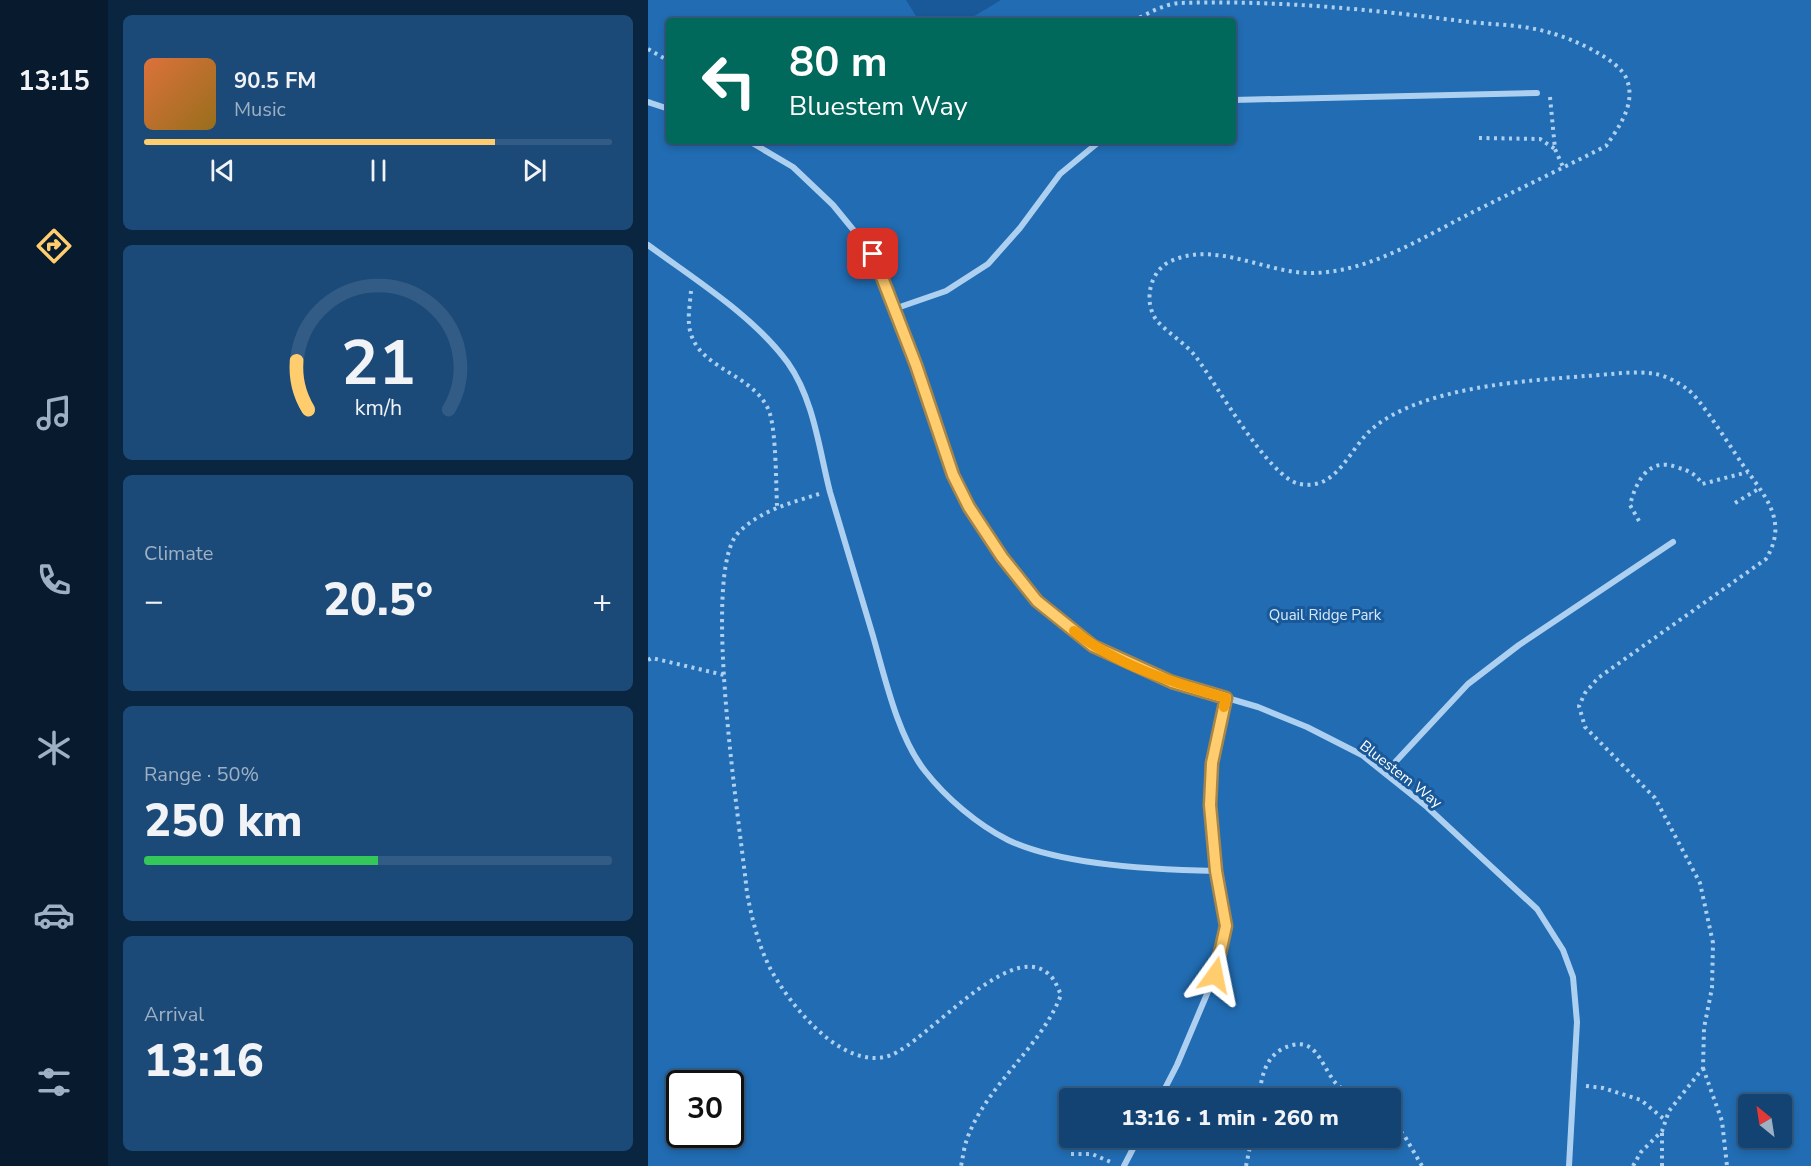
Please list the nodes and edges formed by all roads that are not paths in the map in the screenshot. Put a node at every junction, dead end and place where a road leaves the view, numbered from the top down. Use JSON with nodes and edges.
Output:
{"nodes":[{"id":1,"x":1537,"y":93,"type":"road end"},
{"id":2,"x":1236,"y":100,"type":"edge"},
{"id":3,"x":648,"y":102,"type":"edge"},
{"id":4,"x":666,"y":108,"type":"edge"},
{"id":5,"x":754,"y":144,"type":"edge"},
{"id":6,"x":1096,"y":144,"type":"edge"},
{"id":7,"x":648,"y":245,"type":"edge"},
{"id":8,"x":894,"y":309,"type":"junction"},
{"id":9,"x":1673,"y":542,"type":"dead end"},
{"id":10,"x":1226,"y":698,"type":"junction"},
{"id":11,"x":1384,"y":773,"type":"junction"},
{"id":12,"x":1216,"y":871,"type":"junction"},
{"id":13,"x":1165,"y":1088,"type":"edge"},
{"id":14,"x":1133,"y":1148,"type":"edge"},
{"id":15,"x":1123,"y":1166,"type":"edge"},
{"id":16,"x":1569,"y":1166,"type":"edge"}],
"edges":[{"from":1,"to":2,"type":"street"},
{"from":3,"to":4,"type":"street"},
{"from":5,"to":8,"type":"street","name":"Bluestem Way"},
{"from":6,"to":8,"type":"street"},
{"from":7,"to":12,"type":"street"},
{"from":8,"to":10,"type":"street","name":"Bluestem Way"},
{"from":9,"to":11,"type":"street"},
{"from":10,"to":11,"type":"street","name":"Bluestem Way"},
{"from":10,"to":12,"type":"street"},
{"from":11,"to":16,"type":"street","name":"Bluestem Way"},
{"from":12,"to":13,"type":"street"},
{"from":14,"to":15,"type":"street"}]}
